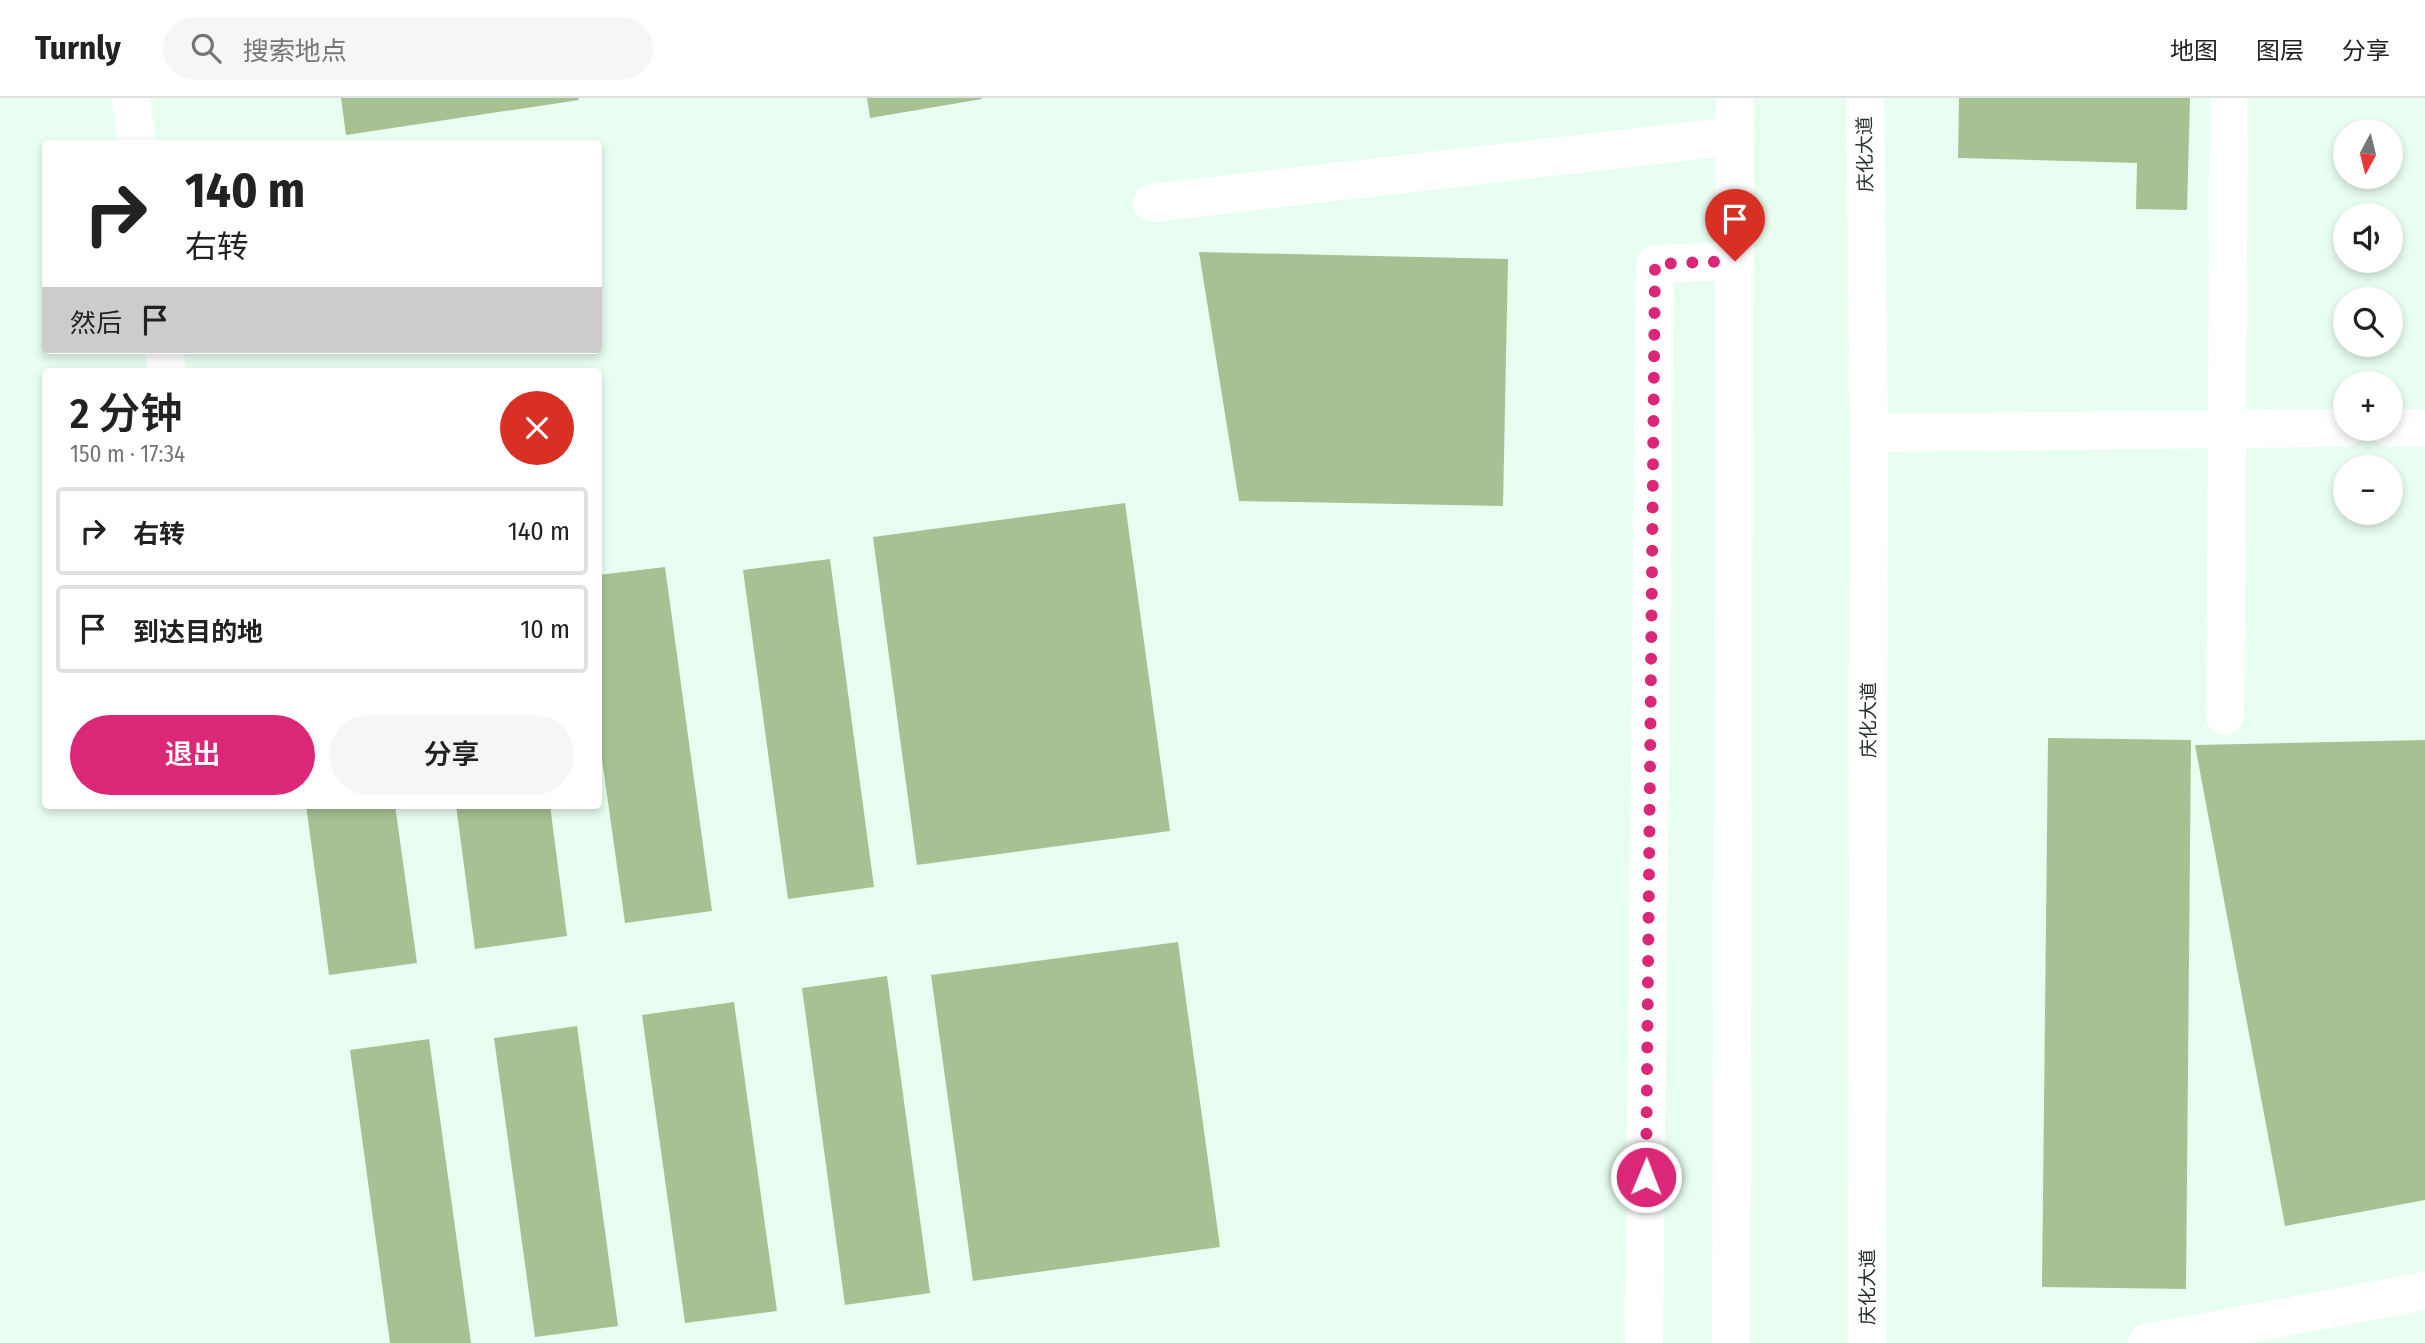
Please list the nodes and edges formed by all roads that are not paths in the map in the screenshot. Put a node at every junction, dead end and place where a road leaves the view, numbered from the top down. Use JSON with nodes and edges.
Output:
{"nodes":[{"id":1,"x":131,"y":98,"type":"edge"},
{"id":2,"x":1735,"y":98,"type":"edge"},
{"id":3,"x":1865,"y":98,"type":"edge"},
{"id":4,"x":2229,"y":98,"type":"edge"},
{"id":5,"x":1735,"y":136,"type":"junction"},
{"id":6,"x":136,"y":140,"type":"edge"},
{"id":7,"x":1152,"y":203,"type":"dead end"},
{"id":8,"x":1735,"y":261,"type":"junction"},
{"id":9,"x":2227,"y":428,"type":"junction"},
{"id":10,"x":2333,"y":428,"type":"edge"},
{"id":11,"x":2403,"y":428,"type":"edge"},
{"id":12,"x":2425,"y":428,"type":"edge"},
{"id":13,"x":1869,"y":433,"type":"junction"},
{"id":14,"x":2225,"y":716,"type":"dead end"},
{"id":15,"x":2425,"y":1291,"type":"edge"},
{"id":16,"x":1644,"y":1343,"type":"edge"},
{"id":17,"x":1731,"y":1343,"type":"edge"},
{"id":18,"x":1867,"y":1343,"type":"edge"},
{"id":19,"x":2147,"y":1343,"type":"edge"}],
"edges":[{"from":1,"to":6,"type":"main road"},
{"from":2,"to":5,"type":"main road"},
{"from":3,"to":13,"type":"main road","name":"庆化大道"},
{"from":4,"to":9,"type":"main road"},
{"from":5,"to":7,"type":"main road"},
{"from":5,"to":8,"type":"main road"},
{"from":8,"to":16,"type":"main road"},
{"from":8,"to":17,"type":"main road"},
{"from":9,"to":10,"type":"main road"},
{"from":9,"to":13,"type":"main road"},
{"from":9,"to":14,"type":"main road"},
{"from":11,"to":12,"type":"main road"},
{"from":13,"to":18,"type":"main road","name":"庆化大道"},
{"from":15,"to":19,"type":"main road"}]}
